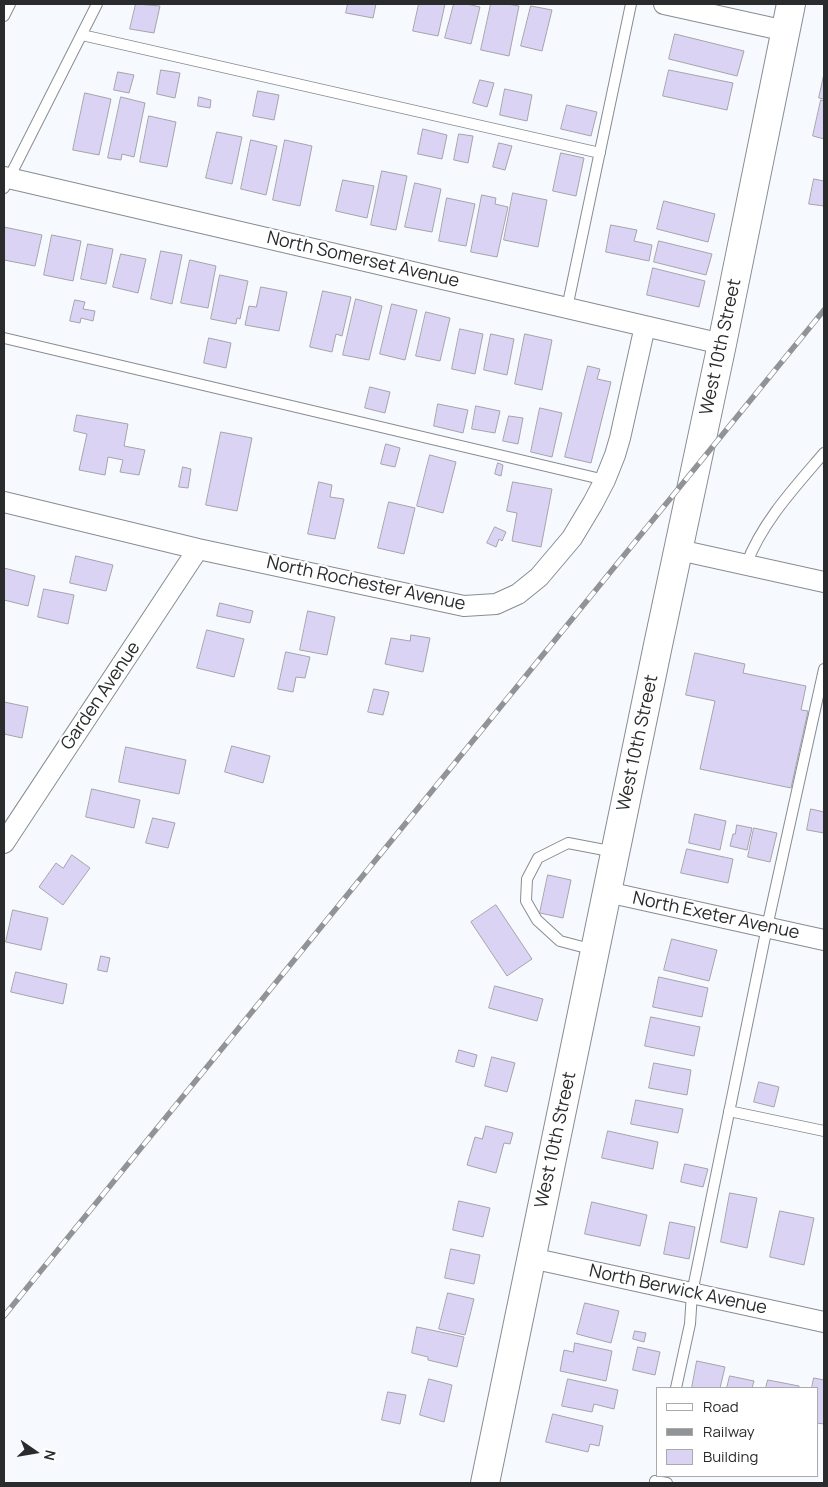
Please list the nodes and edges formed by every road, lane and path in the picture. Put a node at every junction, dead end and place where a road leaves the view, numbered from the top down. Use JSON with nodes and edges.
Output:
{"nodes":[{"id":1,"x":10,"y":4,"type":"edge"},
{"id":2,"x":97,"y":4,"type":"edge"},
{"id":3,"x":631,"y":4,"type":"edge"},
{"id":4,"x":664,"y":4,"type":"edge"},
{"id":5,"x":791,"y":4,"type":"edge"},
{"id":6,"x":4,"y":15,"type":"edge"},
{"id":7,"x":786,"y":31,"type":"junction"},
{"id":8,"x":82,"y":34,"type":"junction"},
{"id":9,"x":600,"y":153,"type":"junction"},
{"id":10,"x":6,"y":181,"type":"edge"},
{"id":11,"x":567,"y":308,"type":"junction"},
{"id":12,"x":646,"y":326,"type":"junction"},
{"id":13,"x":4,"y":338,"type":"edge"},
{"id":14,"x":722,"y":344,"type":"junction"},
{"id":15,"x":824,"y":453,"type":"edge"},
{"id":16,"x":605,"y":480,"type":"junction"},
{"id":17,"x":4,"y":502,"type":"edge"},
{"id":18,"x":198,"y":549,"type":"junction"},
{"id":19,"x":679,"y":550,"type":"junction"},
{"id":20,"x":746,"y":565,"type":"junction"},
{"id":21,"x":824,"y":582,"type":"edge"},
{"id":22,"x":824,"y":669,"type":"edge"},
{"id":23,"x":4,"y":843,"type":"edge"},
{"id":24,"x":616,"y":852,"type":"junction"},
{"id":25,"x":607,"y":892,"type":"junction"},
{"id":26,"x":767,"y":927,"type":"junction"},
{"id":27,"x":824,"y":940,"type":"edge"},
{"id":28,"x":595,"y":950,"type":"junction"},
{"id":29,"x":729,"y":1110,"type":"junction"},
{"id":30,"x":824,"y":1131,"type":"edge"},
{"id":31,"x":531,"y":1258,"type":"junction"},
{"id":32,"x":692,"y":1293,"type":"junction"},
{"id":33,"x":824,"y":1322,"type":"edge"},
{"id":34,"x":676,"y":1387,"type":"edge"},
{"id":35,"x":656,"y":1479,"type":"edge"},
{"id":36,"x":485,"y":1483,"type":"edge"},
{"id":37,"x":667,"y":1483,"type":"edge"}],
"edges":[{"from":1,"to":6,"type":"lane"},
{"from":2,"to":8,"type":"lane"},
{"from":3,"to":9,"type":"lane"},
{"from":4,"to":7,"type":"street"},
{"from":5,"to":7,"type":"main road","name":"West 10th Street"},
{"from":7,"to":14,"type":"main road","name":"West 10th Street"},
{"from":8,"to":9,"type":"lane"},
{"from":8,"to":10,"type":"lane"},
{"from":9,"to":11,"type":"lane"},
{"from":10,"to":11,"type":"street","name":"North Somerset Avenue"},
{"from":11,"to":12,"type":"street","name":"North Somerset Avenue"},
{"from":12,"to":14,"type":"street","name":"North Somerset Avenue"},
{"from":12,"to":16,"type":"street","name":"North Rochester Avenue"},
{"from":13,"to":16,"type":"lane"},
{"from":14,"to":19,"type":"main road","name":"West 10th Street"},
{"from":15,"to":20,"type":"lane"},
{"from":16,"to":18,"type":"street","name":"North Rochester Avenue"},
{"from":17,"to":18,"type":"street","name":"North Rochester Avenue"},
{"from":18,"to":23,"type":"street","name":"Garden Avenue"},
{"from":19,"to":20,"type":"street"},
{"from":19,"to":24,"type":"main road","name":"West 10th Street"},
{"from":20,"to":21,"type":"street"},
{"from":22,"to":26,"type":"lane"},
{"from":24,"to":25,"type":"main road","name":"West 10th Street"},
{"from":24,"to":28,"type":"lane"},
{"from":25,"to":26,"type":"street","name":"North Exeter Avenue"},
{"from":25,"to":28,"type":"main road","name":"West 10th Street"},
{"from":26,"to":27,"type":"street","name":"North Exeter Avenue"},
{"from":26,"to":29,"type":"lane"},
{"from":28,"to":31,"type":"main road","name":"West 10th Street"},
{"from":29,"to":30,"type":"lane"},
{"from":29,"to":32,"type":"lane"},
{"from":31,"to":32,"type":"street","name":"North Berwick Avenue"},
{"from":31,"to":36,"type":"main road","name":"West 10th Street"},
{"from":32,"to":33,"type":"street","name":"North Berwick Avenue"},
{"from":32,"to":34,"type":"lane"},
{"from":35,"to":37,"type":"lane"}]}
